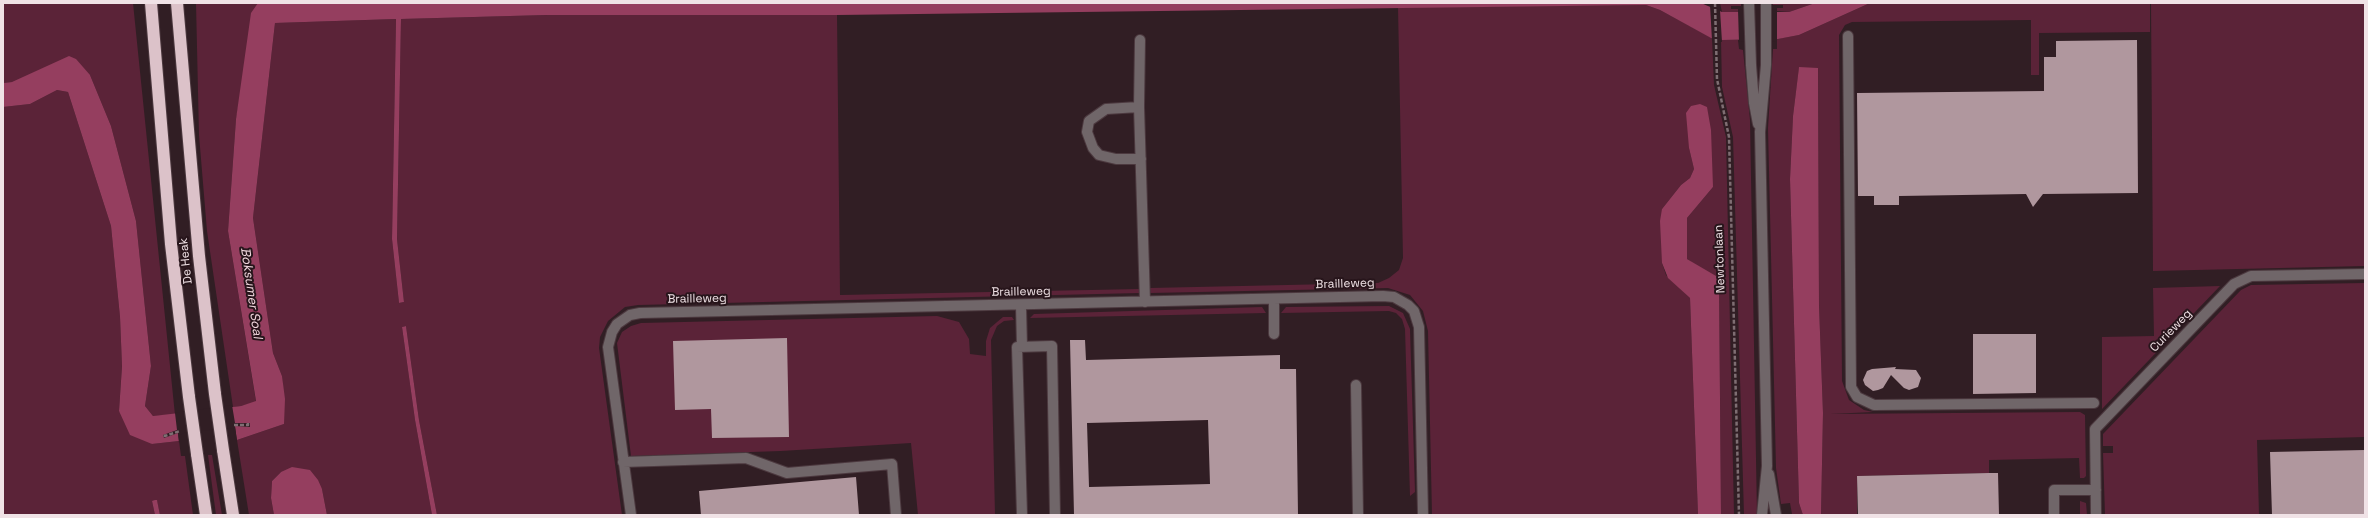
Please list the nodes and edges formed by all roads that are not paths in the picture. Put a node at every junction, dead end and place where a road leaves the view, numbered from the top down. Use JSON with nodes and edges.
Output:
{"nodes":[{"id":1,"x":151,"y":3,"type":"edge"},
{"id":2,"x":178,"y":3,"type":"edge"},
{"id":3,"x":1749,"y":5,"type":"edge"},
{"id":4,"x":1766,"y":5,"type":"edge"},
{"id":5,"x":1848,"y":36,"type":"dead end"},
{"id":6,"x":1140,"y":40,"type":"dead end"},
{"id":7,"x":1139,"y":107,"type":"junction"},
{"id":8,"x":1760,"y":132,"type":"junction"},
{"id":9,"x":1141,"y":159,"type":"junction"},
{"id":10,"x":2365,"y":274,"type":"edge"},
{"id":11,"x":1274,"y":299,"type":"junction"},
{"id":12,"x":1145,"y":302,"type":"junction"},
{"id":13,"x":1021,"y":306,"type":"junction"},
{"id":14,"x":1274,"y":334,"type":"dead end"},
{"id":15,"x":1022,"y":347,"type":"junction"},
{"id":16,"x":1356,"y":385,"type":"dead end"},
{"id":17,"x":2094,"y":403,"type":"dead end"},
{"id":18,"x":623,"y":462,"type":"junction"},
{"id":19,"x":1767,"y":466,"type":"junction"},
{"id":20,"x":2096,"y":490,"type":"junction"},
{"id":21,"x":206,"y":515,"type":"edge"},
{"id":22,"x":233,"y":515,"type":"edge"},
{"id":23,"x":631,"y":515,"type":"edge"},
{"id":24,"x":896,"y":515,"type":"edge"},
{"id":25,"x":1022,"y":515,"type":"edge"},
{"id":26,"x":1055,"y":515,"type":"edge"},
{"id":27,"x":1358,"y":515,"type":"edge"},
{"id":28,"x":1423,"y":515,"type":"edge"},
{"id":29,"x":1762,"y":515,"type":"edge"},
{"id":30,"x":1776,"y":515,"type":"edge"},
{"id":31,"x":2054,"y":515,"type":"edge"},
{"id":32,"x":2096,"y":515,"type":"edge"}],
"edges":[{"from":1,"to":21,"type":"highway","name":"De Heak","bridge":true},
{"from":2,"to":22,"type":"highway","name":"De Heak","bridge":true},
{"from":3,"to":8,"type":"street"},
{"from":4,"to":8,"type":"street"},
{"from":5,"to":17,"type":"street"},
{"from":6,"to":7,"type":"street"},
{"from":7,"to":9,"type":"street"},
{"from":7,"to":9,"type":"street"},
{"from":8,"to":19,"type":"street"},
{"from":9,"to":12,"type":"street"},
{"from":10,"to":20,"type":"street","name":"Curieweg"},
{"from":11,"to":12,"type":"street","name":"Brailleweg"},
{"from":11,"to":14,"type":"street"},
{"from":11,"to":28,"type":"street","name":"Brailleweg"},
{"from":12,"to":13,"type":"street","name":"Brailleweg"},
{"from":13,"to":15,"type":"street"},
{"from":13,"to":18,"type":"street","name":"Brailleweg"},
{"from":15,"to":25,"type":"street"},
{"from":15,"to":26,"type":"street"},
{"from":16,"to":27,"type":"street"},
{"from":18,"to":23,"type":"street","name":"Brailleweg"},
{"from":18,"to":24,"type":"street"},
{"from":19,"to":29,"type":"street"},
{"from":19,"to":30,"type":"street"},
{"from":20,"to":31,"type":"street"},
{"from":20,"to":32,"type":"street","name":"Curieweg"}]}
